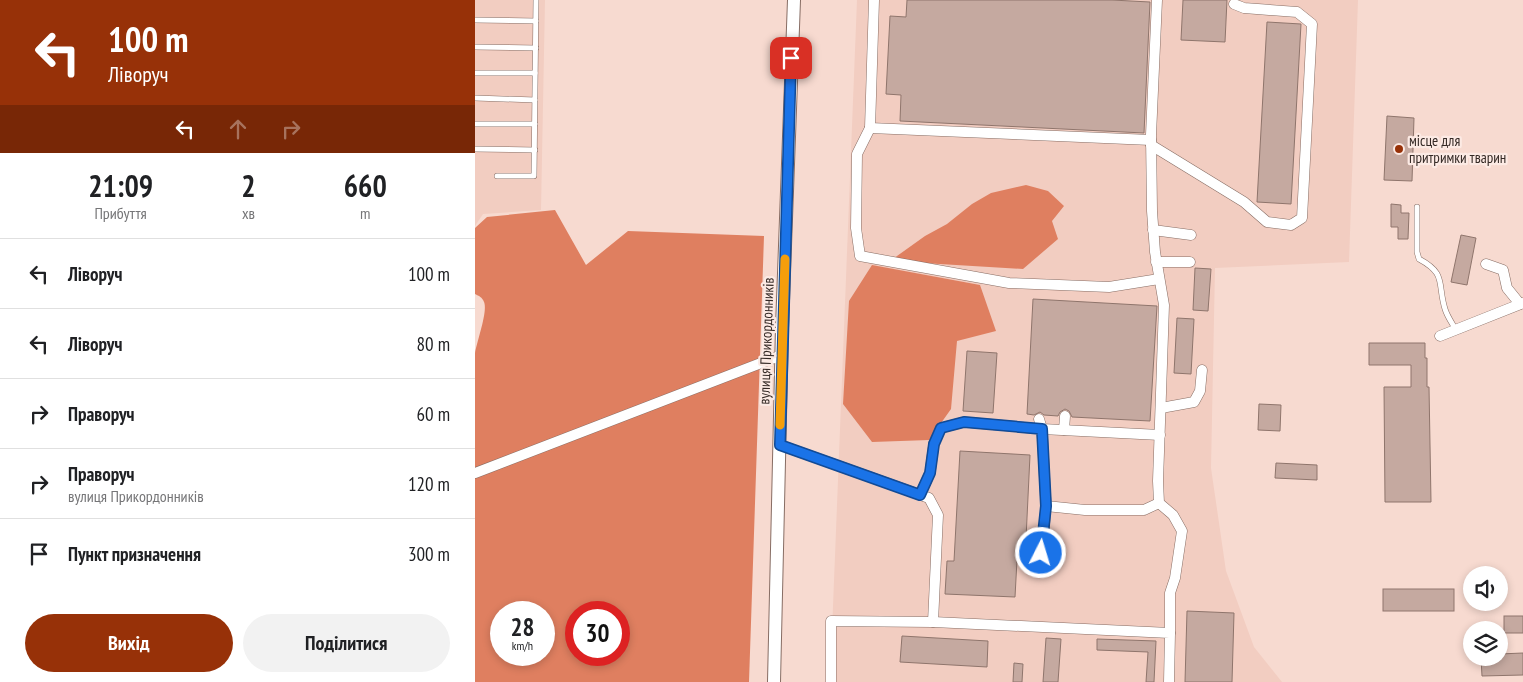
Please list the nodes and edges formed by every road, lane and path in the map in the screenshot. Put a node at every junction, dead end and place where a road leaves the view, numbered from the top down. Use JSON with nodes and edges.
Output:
{"nodes":[{"id":1,"x":536,"y":0,"type":"edge"},
{"id":2,"x":793,"y":0,"type":"edge"},
{"id":3,"x":874,"y":0,"type":"edge"},
{"id":4,"x":1157,"y":0,"type":"edge"},
{"id":5,"x":1234,"y":4,"type":"dead end"},
{"id":6,"x":475,"y":20,"type":"edge"},
{"id":7,"x":536,"y":21,"type":"junction"},
{"id":8,"x":475,"y":47,"type":"edge"},
{"id":9,"x":536,"y":48,"type":"junction"},
{"id":10,"x":475,"y":72,"type":"edge"},
{"id":11,"x":535,"y":73,"type":"junction"},
{"id":12,"x":475,"y":98,"type":"edge"},
{"id":13,"x":535,"y":100,"type":"junction"},
{"id":14,"x":475,"y":124,"type":"edge"},
{"id":15,"x":535,"y":124,"type":"junction"},
{"id":16,"x":870,"y":128,"type":"junction"},
{"id":17,"x":1151,"y":142,"type":"junction"},
{"id":18,"x":475,"y":149,"type":"edge"},
{"id":19,"x":535,"y":150,"type":"junction"},
{"id":20,"x":497,"y":176,"type":"dead end"},
{"id":21,"x":1417,"y":207,"type":"dead end"},
{"id":22,"x":1153,"y":230,"type":"junction"},
{"id":23,"x":1191,"y":235,"type":"dead end"},
{"id":24,"x":1156,"y":262,"type":"junction"},
{"id":25,"x":1189,"y":262,"type":"dead end"},
{"id":26,"x":1486,"y":264,"type":"dead end"},
{"id":27,"x":1159,"y":279,"type":"junction"},
{"id":28,"x":1521,"y":304,"type":"edge"},
{"id":29,"x":1456,"y":330,"type":"junction"},
{"id":30,"x":1440,"y":336,"type":"dead end"},
{"id":31,"x":782,"y":355,"type":"junction"},
{"id":32,"x":1202,"y":370,"type":"dead end"},
{"id":33,"x":1161,"y":408,"type":"junction"},
{"id":34,"x":1065,"y":416,"type":"dead end"},
{"id":35,"x":1040,"y":424,"type":"junction"},
{"id":36,"x":1064,"y":430,"type":"junction"},
{"id":37,"x":1160,"y":435,"type":"junction"},
{"id":38,"x":780,"y":445,"type":"junction"},
{"id":39,"x":475,"y":473,"type":"edge"},
{"id":40,"x":920,"y":495,"type":"junction"},
{"id":41,"x":1159,"y":503,"type":"junction"},
{"id":42,"x":1046,"y":506,"type":"junction"},
{"id":43,"x":1041,"y":553,"type":"dead end"},
{"id":44,"x":933,"y":622,"type":"junction"},
{"id":45,"x":1170,"y":633,"type":"junction"},
{"id":46,"x":773,"y":682,"type":"edge"},
{"id":47,"x":831,"y":682,"type":"edge"},
{"id":48,"x":1169,"y":682,"type":"edge"}],
"edges":[{"from":1,"to":7,"type":"lane"},
{"from":2,"to":31,"type":"street","name":"вулиця Прикордонників"},
{"from":3,"to":16,"type":"street"},
{"from":4,"to":17,"type":"street"},
{"from":5,"to":17,"type":"street"},
{"from":6,"to":7,"type":"lane"},
{"from":7,"to":9,"type":"lane"},
{"from":8,"to":9,"type":"lane"},
{"from":9,"to":11,"type":"lane"},
{"from":10,"to":11,"type":"lane"},
{"from":11,"to":13,"type":"lane"},
{"from":12,"to":13,"type":"lane"},
{"from":13,"to":15,"type":"lane"},
{"from":14,"to":15,"type":"lane"},
{"from":15,"to":19,"type":"lane"},
{"from":16,"to":17,"type":"street"},
{"from":16,"to":27,"type":"street"},
{"from":17,"to":22,"type":"street"},
{"from":18,"to":19,"type":"lane"},
{"from":19,"to":20,"type":"lane"},
{"from":21,"to":29,"type":"lane"},
{"from":22,"to":23,"type":"street"},
{"from":22,"to":24,"type":"street"},
{"from":24,"to":25,"type":"street"},
{"from":24,"to":27,"type":"street"},
{"from":26,"to":28,"type":"street"},
{"from":27,"to":33,"type":"street"},
{"from":28,"to":29,"type":"street"},
{"from":29,"to":30,"type":"street"},
{"from":31,"to":38,"type":"street","name":"вулиця Прикордонників"},
{"from":31,"to":39,"type":"street"},
{"from":32,"to":33,"type":"street"},
{"from":33,"to":37,"type":"street"},
{"from":34,"to":36,"type":"street"},
{"from":35,"to":36,"type":"street"},
{"from":35,"to":40,"type":"street"},
{"from":35,"to":42,"type":"street"},
{"from":36,"to":37,"type":"street"},
{"from":37,"to":41,"type":"street"},
{"from":38,"to":40,"type":"street"},
{"from":38,"to":46,"type":"street","name":"вулиця Прикордонників"},
{"from":40,"to":44,"type":"street"},
{"from":41,"to":42,"type":"street"},
{"from":41,"to":45,"type":"street"},
{"from":42,"to":43,"type":"street"},
{"from":44,"to":45,"type":"street"},
{"from":44,"to":47,"type":"street"},
{"from":45,"to":48,"type":"street"}]}
